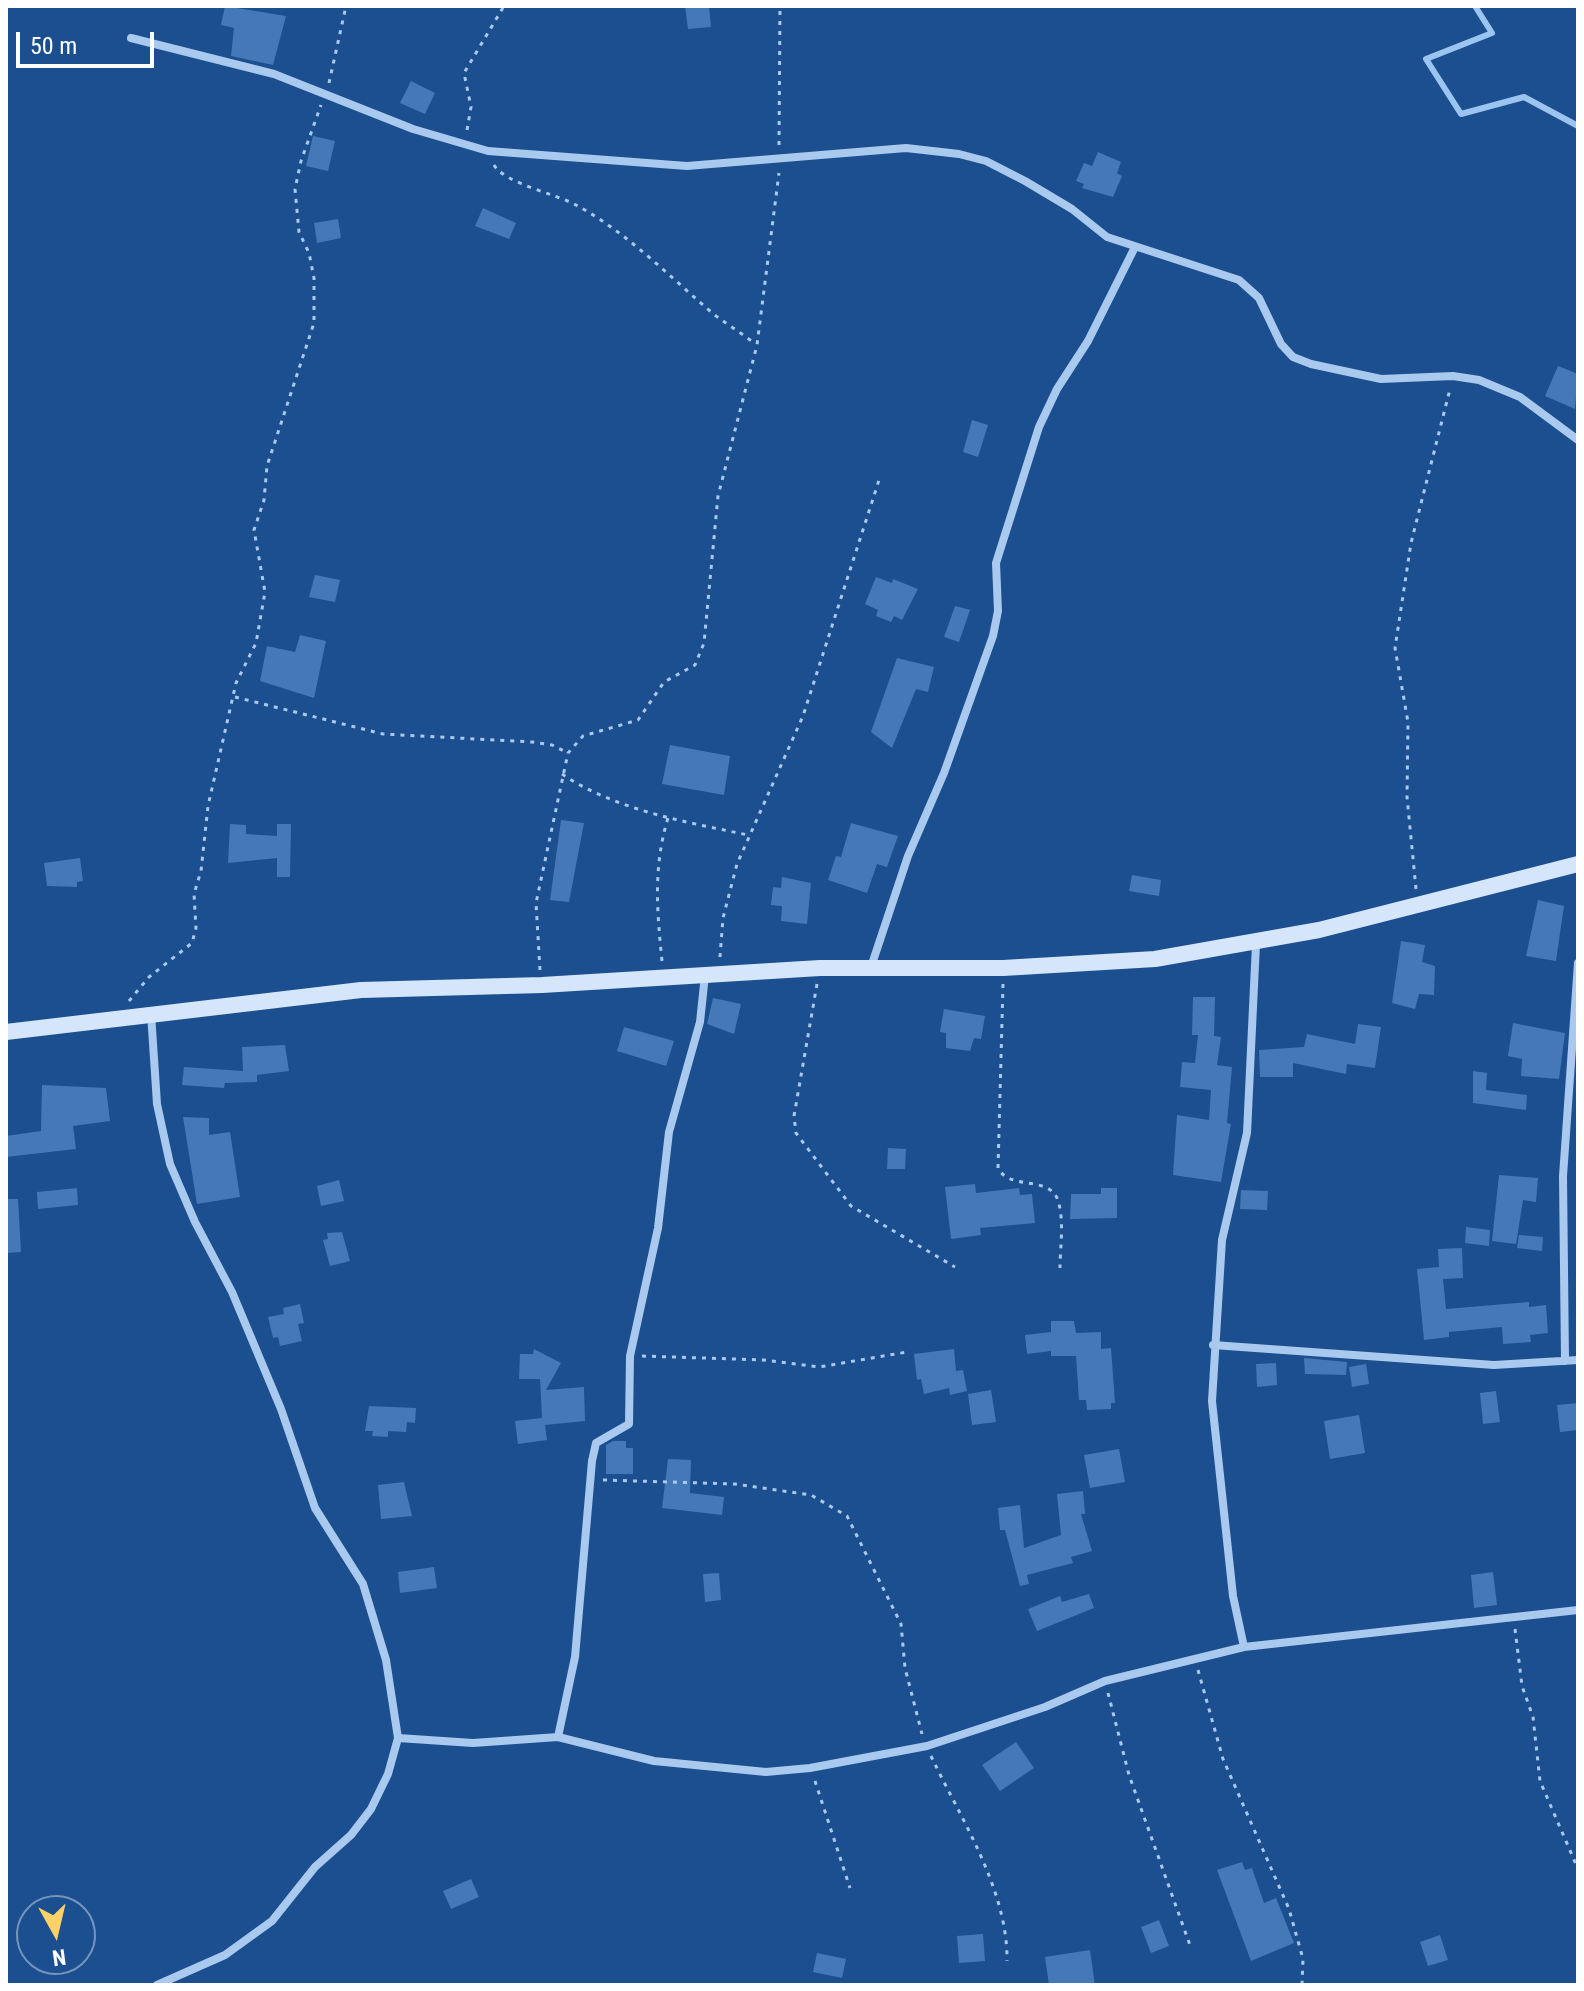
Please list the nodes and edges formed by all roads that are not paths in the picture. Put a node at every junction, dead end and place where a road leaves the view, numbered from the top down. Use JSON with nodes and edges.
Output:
{"nodes":[{"id":1,"x":131,"y":38,"type":"dead end"},
{"id":2,"x":1134,"y":249,"type":"junction"},
{"id":3,"x":1578,"y":440,"type":"edge"},
{"id":4,"x":1577,"y":866,"type":"edge"},
{"id":5,"x":1256,"y":944,"type":"junction"},
{"id":6,"x":1578,"y":963,"type":"edge"},
{"id":7,"x":871,"y":967,"type":"junction"},
{"id":8,"x":712,"y":974,"type":"junction"},
{"id":9,"x":151,"y":1013,"type":"junction"},
{"id":10,"x":6,"y":1032,"type":"edge"},
{"id":11,"x":1213,"y":1345,"type":"junction"},
{"id":12,"x":1578,"y":1360,"type":"edge"},
{"id":13,"x":1565,"y":1361,"type":"junction"},
{"id":14,"x":1578,"y":1610,"type":"edge"},
{"id":15,"x":1244,"y":1647,"type":"junction"},
{"id":16,"x":558,"y":1737,"type":"junction"},
{"id":17,"x":398,"y":1738,"type":"junction"},
{"id":18,"x":157,"y":1985,"type":"edge"}],
"edges":[{"from":1,"to":2,"type":"street"},
{"from":2,"to":3,"type":"street"},
{"from":2,"to":7,"type":"street"},
{"from":4,"to":5,"type":"street"},
{"from":5,"to":7,"type":"street"},
{"from":5,"to":11,"type":"street"},
{"from":6,"to":13,"type":"street"},
{"from":7,"to":8,"type":"street"},
{"from":8,"to":9,"type":"street"},
{"from":8,"to":16,"type":"street"},
{"from":9,"to":10,"type":"street"},
{"from":9,"to":17,"type":"street"},
{"from":11,"to":13,"type":"street"},
{"from":11,"to":15,"type":"street"},
{"from":12,"to":13,"type":"street"},
{"from":14,"to":15,"type":"street"},
{"from":15,"to":16,"type":"street"},
{"from":16,"to":17,"type":"street"},
{"from":17,"to":18,"type":"street"}]}
